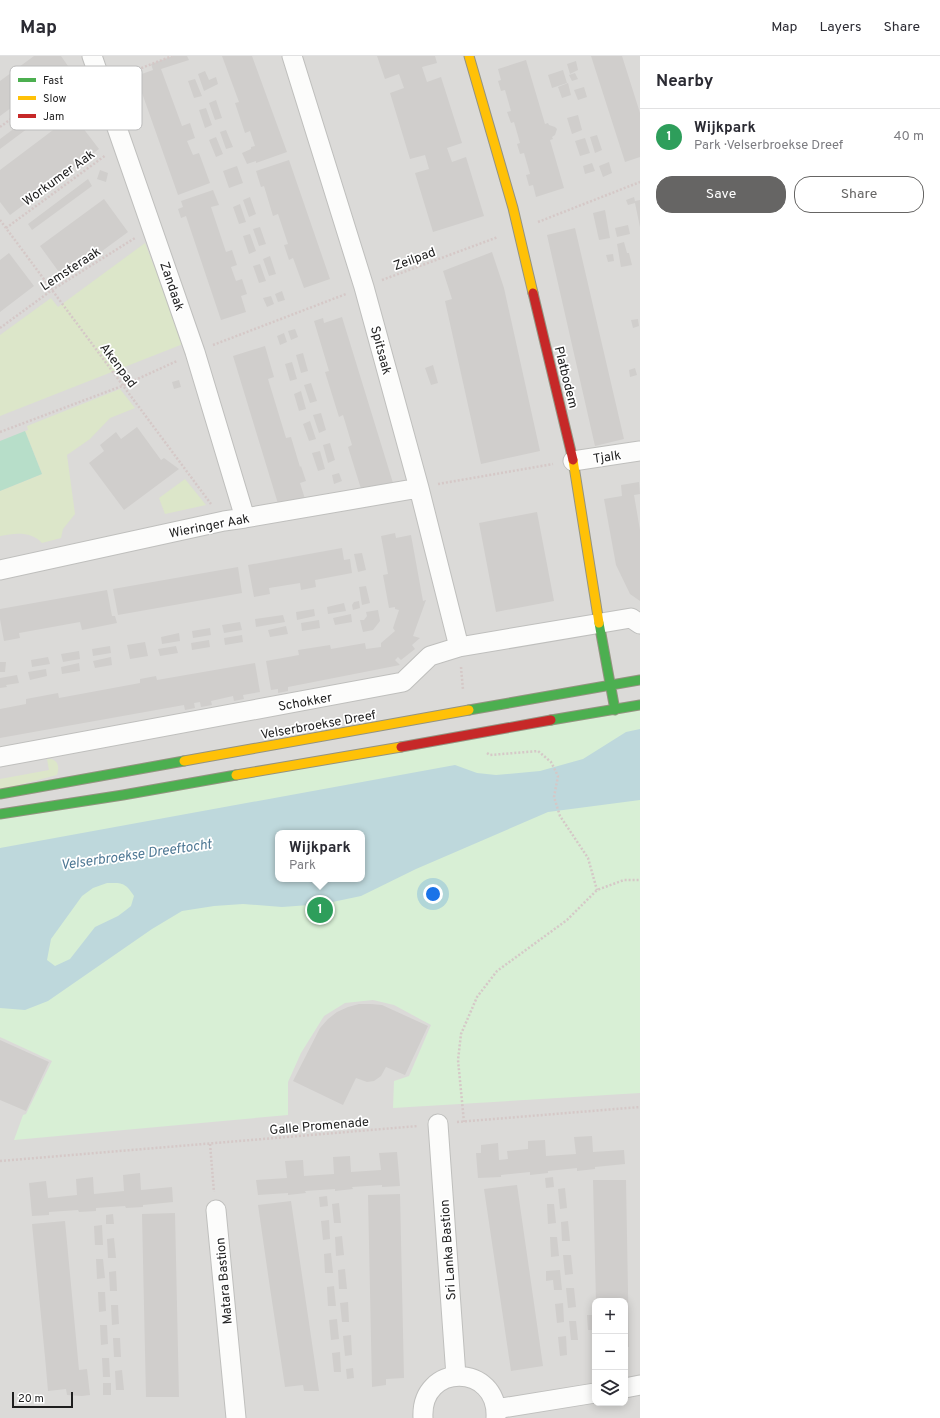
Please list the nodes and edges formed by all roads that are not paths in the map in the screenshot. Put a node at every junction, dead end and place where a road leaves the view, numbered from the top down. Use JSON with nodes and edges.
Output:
{"nodes":[{"id":1,"x":292,"y":56,"type":"edge"},
{"id":2,"x":469,"y":56,"type":"edge"},
{"id":3,"x":118,"y":130,"type":"edge"},
{"id":4,"x":640,"y":451,"type":"edge"},
{"id":5,"x":573,"y":461,"type":"junction"},
{"id":6,"x":419,"y":488,"type":"junction"},
{"id":7,"x":245,"y":518,"type":"junction"},
{"id":8,"x":0,"y":570,"type":"edge"},
{"id":9,"x":599,"y":624,"type":"junction"},
{"id":10,"x":640,"y":624,"type":"edge"},
{"id":11,"x":459,"y":647,"type":"junction"},
{"id":12,"x":640,"y":680,"type":"edge"},
{"id":13,"x":610,"y":685,"type":"junction"},
{"id":14,"x":640,"y":705,"type":"edge"},
{"id":15,"x":615,"y":710,"type":"junction"},
{"id":16,"x":0,"y":757,"type":"edge"},
{"id":17,"x":0,"y":794,"type":"edge"},
{"id":18,"x":0,"y":814,"type":"edge"},
{"id":19,"x":438,"y":1124,"type":"road end"},
{"id":20,"x":216,"y":1210,"type":"road end"},
{"id":21,"x":456,"y":1376,"type":"junction"},
{"id":22,"x":640,"y":1386,"type":"edge"},
{"id":23,"x":628,"y":1388,"type":"edge"},
{"id":24,"x":592,"y":1394,"type":"edge"},
{"id":25,"x":496,"y":1414,"type":"edge"},
{"id":26,"x":236,"y":1418,"type":"edge"},
{"id":27,"x":423,"y":1418,"type":"edge"}],
"edges":[{"from":1,"to":6,"type":"street","name":"Spitsaak"},
{"from":2,"to":5,"type":"street","name":"Platbodem"},
{"from":3,"to":7,"type":"street","name":"Zandaak"},
{"from":4,"to":5,"type":"street","name":"Tjalk"},
{"from":5,"to":9,"type":"street","name":"Platbodem"},
{"from":6,"to":7,"type":"street","name":"Wieringer Aak"},
{"from":6,"to":11,"type":"street","name":"Spitsaak"},
{"from":7,"to":8,"type":"street","name":"Wieringer Aak"},
{"from":9,"to":10,"type":"street","name":"Schokker"},
{"from":9,"to":11,"type":"street","name":"Schokker"},
{"from":9,"to":13,"type":"street","name":"Platbodem"},
{"from":11,"to":16,"type":"street","name":"Schokker"},
{"from":12,"to":13,"type":"street","name":"Velserbroekse Dreef"},
{"from":13,"to":15,"type":"street","name":"Platbodem"},
{"from":13,"to":17,"type":"street","name":"Velserbroekse Dreef"},
{"from":14,"to":15,"type":"street"},
{"from":15,"to":18,"type":"street"},
{"from":19,"to":21,"type":"street","name":"Sri Lanka Bastion"},
{"from":20,"to":26,"type":"street","name":"Matara Bastion"},
{"from":21,"to":25,"type":"street"},
{"from":21,"to":27,"type":"street"},
{"from":22,"to":23,"type":"street"},
{"from":24,"to":25,"type":"street"}]}
